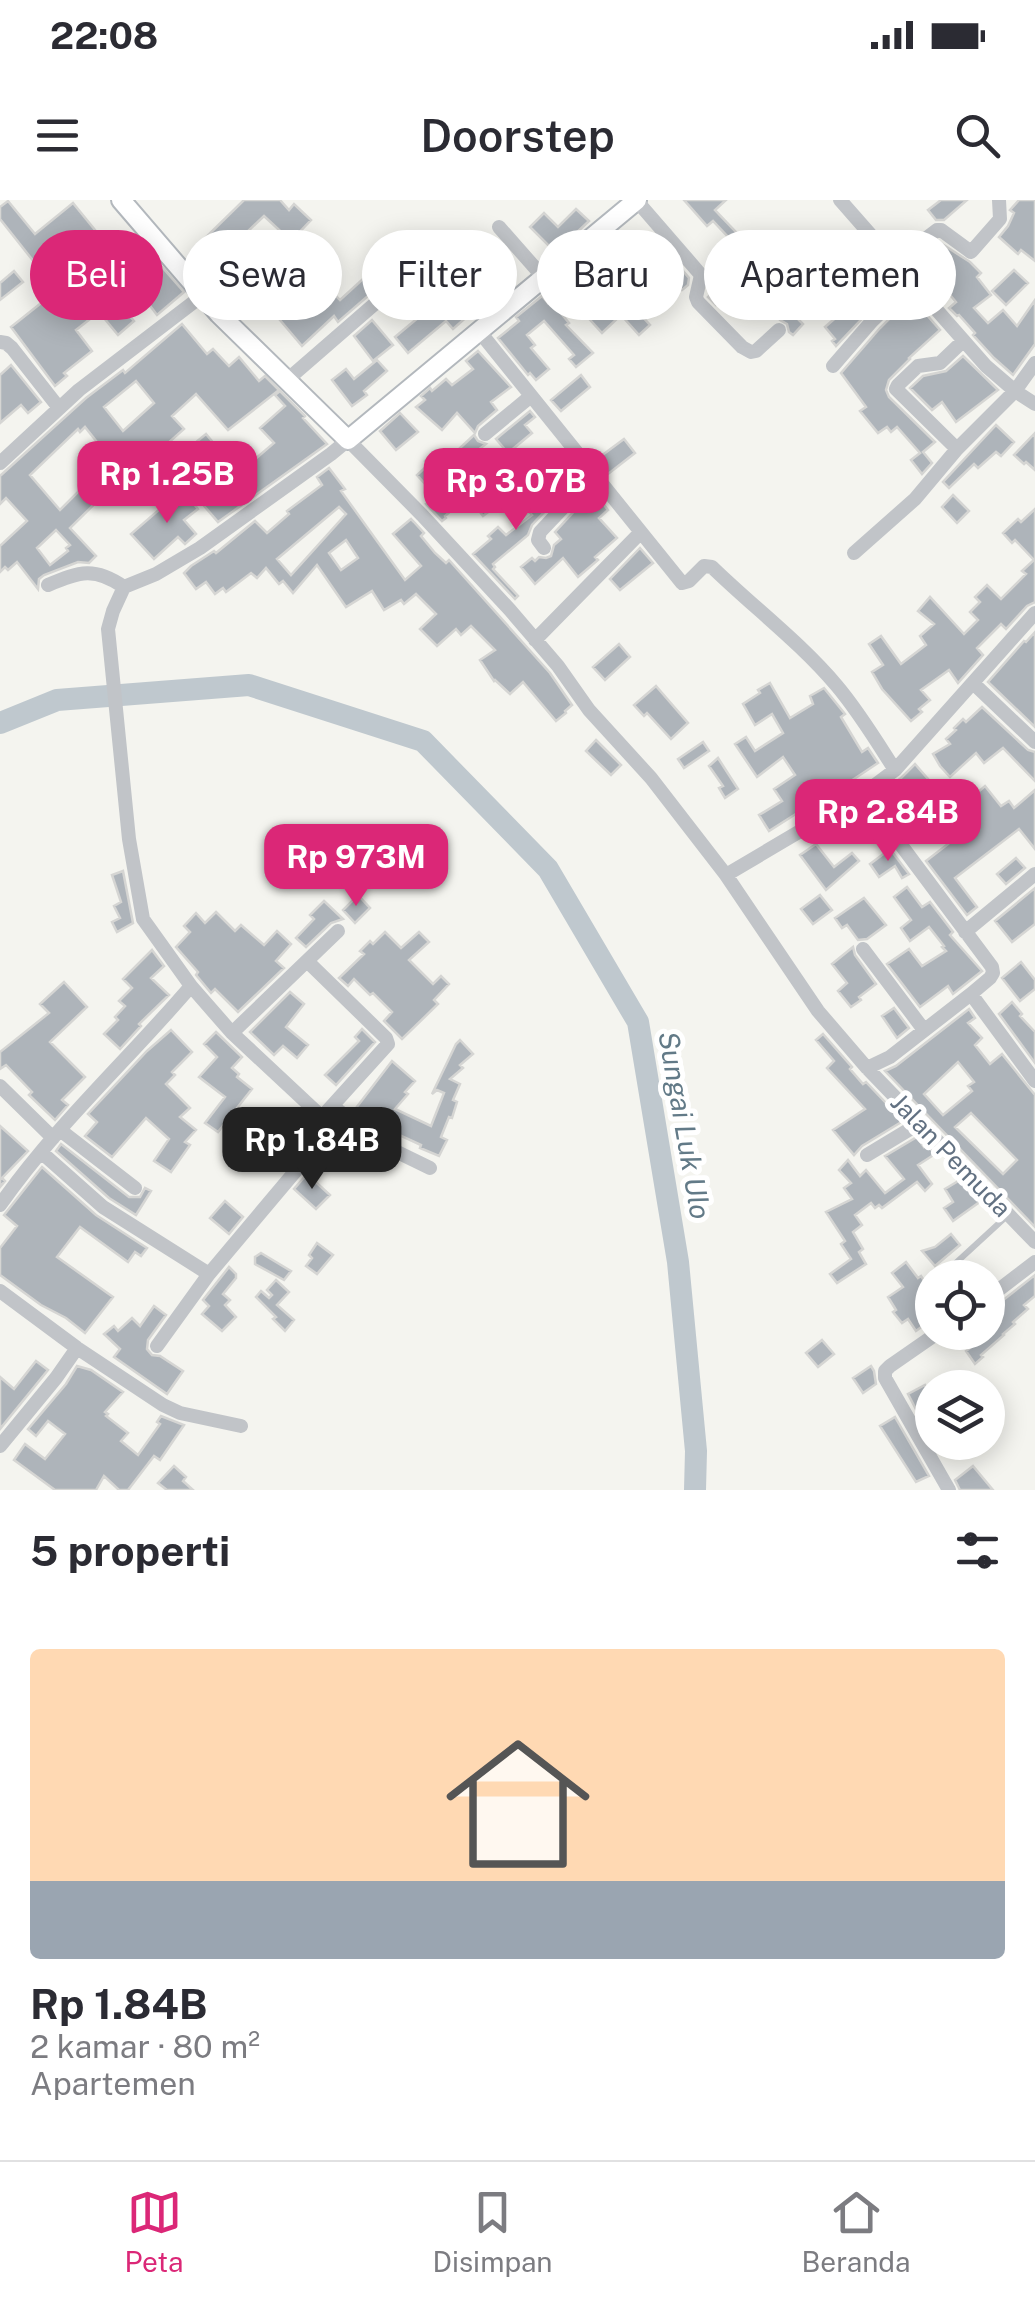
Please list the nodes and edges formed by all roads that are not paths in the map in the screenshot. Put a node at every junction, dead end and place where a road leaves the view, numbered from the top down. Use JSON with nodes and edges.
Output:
{"nodes":[{"id":1,"x":637,"y":200,"type":"edge"},
{"id":2,"x":840,"y":200,"type":"edge"},
{"id":3,"x":999,"y":200,"type":"edge"},
{"id":4,"x":123,"y":210,"type":"edge"},
{"id":5,"x":499,"y":227,"type":"dead end"},
{"id":6,"x":601,"y":230,"type":"edge"},
{"id":7,"x":866,"y":230,"type":"edge"},
{"id":8,"x":956,"y":241,"type":"edge"},
{"id":9,"x":537,"y":270,"type":"edge"},
{"id":10,"x":183,"y":274,"type":"edge"},
{"id":11,"x":537,"y":284,"type":"edge"},
{"id":12,"x":183,"y":310,"type":"edge"},
{"id":13,"x":362,"y":314,"type":"edge"},
{"id":14,"x":228,"y":320,"type":"edge"},
{"id":15,"x":873,"y":320,"type":"edge"},
{"id":16,"x":944,"y":320,"type":"edge"},
{"id":17,"x":779,"y":330,"type":"dead end"},
{"id":18,"x":479,"y":331,"type":"junction"},
{"id":19,"x":962,"y":341,"type":"junction"},
{"id":20,"x":0,"y":342,"type":"edge"},
{"id":21,"x":1035,"y":363,"type":"edge"},
{"id":22,"x":833,"y":366,"type":"dead end"},
{"id":23,"x":287,"y":380,"type":"junction"},
{"id":24,"x":1015,"y":391,"type":"junction"},
{"id":25,"x":531,"y":396,"type":"junction"},
{"id":26,"x":1035,"y":404,"type":"edge"},
{"id":27,"x":59,"y":408,"type":"junction"},
{"id":28,"x":484,"y":434,"type":"dead end"},
{"id":29,"x":0,"y":440,"type":"edge"},
{"id":30,"x":348,"y":440,"type":"junction"},
{"id":31,"x":957,"y":450,"type":"junction"},
{"id":32,"x":5,"y":458,"type":"edge"},
{"id":33,"x":594,"y":474,"type":"junction"},
{"id":34,"x":640,"y":532,"type":"junction"},
{"id":35,"x":544,"y":548,"type":"dead end"},
{"id":36,"x":854,"y":553,"type":"dead end"},
{"id":37,"x":48,"y":584,"type":"dead end"},
{"id":38,"x":124,"y":588,"type":"junction"},
{"id":39,"x":1035,"y":613,"type":"edge"},
{"id":40,"x":535,"y":640,"type":"junction"},
{"id":41,"x":973,"y":682,"type":"junction"},
{"id":42,"x":1035,"y":742,"type":"edge"},
{"id":43,"x":895,"y":770,"type":"junction"},
{"id":44,"x":863,"y":794,"type":"junction"},
{"id":45,"x":1035,"y":874,"type":"edge"},
{"id":46,"x":726,"y":875,"type":"junction"},
{"id":47,"x":338,"y":931,"type":"dead end"},
{"id":48,"x":965,"y":932,"type":"junction"},
{"id":49,"x":863,"y":949,"type":"dead end"},
{"id":50,"x":308,"y":961,"type":"junction"},
{"id":51,"x":190,"y":986,"type":"junction"},
{"id":52,"x":971,"y":994,"type":"junction"},
{"id":53,"x":924,"y":1030,"type":"junction"},
{"id":54,"x":232,"y":1033,"type":"junction"},
{"id":55,"x":867,"y":1068,"type":"junction"},
{"id":56,"x":1035,"y":1081,"type":"edge"},
{"id":57,"x":0,"y":1086,"type":"edge"},
{"id":58,"x":327,"y":1111,"type":"junction"},
{"id":59,"x":920,"y":1122,"type":"junction"},
{"id":60,"x":56,"y":1134,"type":"junction"},
{"id":61,"x":42,"y":1152,"type":"junction"},
{"id":62,"x":866,"y":1155,"type":"dead end"},
{"id":63,"x":430,"y":1168,"type":"dead end"},
{"id":64,"x":135,"y":1188,"type":"dead end"},
{"id":65,"x":0,"y":1206,"type":"edge"},
{"id":66,"x":1010,"y":1214,"type":"junction"},
{"id":67,"x":1035,"y":1242,"type":"edge"},
{"id":68,"x":959,"y":1260,"type":"edge"},
{"id":69,"x":1035,"y":1262,"type":"edge"},
{"id":70,"x":209,"y":1274,"type":"junction"},
{"id":71,"x":1005,"y":1285,"type":"edge"},
{"id":72,"x":0,"y":1292,"type":"edge"},
{"id":73,"x":157,"y":1346,"type":"dead end"},
{"id":74,"x":77,"y":1348,"type":"junction"},
{"id":75,"x":915,"y":1349,"type":"edge"},
{"id":76,"x":241,"y":1426,"type":"dead end"},
{"id":77,"x":0,"y":1446,"type":"edge"},
{"id":78,"x":949,"y":1490,"type":"edge"}],
"edges":[{"from":1,"to":6,"type":"main road"},
{"from":1,"to":17,"type":"street"},
{"from":2,"to":7,"type":"street"},
{"from":3,"to":8,"type":"street"},
{"from":4,"to":10,"type":"main road"},
{"from":5,"to":9,"type":"street"},
{"from":11,"to":18,"type":"main road"},
{"from":12,"to":27,"type":"street"},
{"from":13,"to":23,"type":"street"},
{"from":14,"to":23,"type":"main road"},
{"from":15,"to":22,"type":"street"},
{"from":16,"to":19,"type":"street"},
{"from":18,"to":25,"type":"street"},
{"from":18,"to":30,"type":"main road"},
{"from":19,"to":24,"type":"street"},
{"from":19,"to":31,"type":"street"},
{"from":20,"to":27,"type":"street"},
{"from":21,"to":24,"type":"street"},
{"from":23,"to":30,"type":"main road"},
{"from":24,"to":26,"type":"street"},
{"from":24,"to":31,"type":"street"},
{"from":25,"to":28,"type":"street"},
{"from":25,"to":33,"type":"street"},
{"from":27,"to":32,"type":"street"},
{"from":29,"to":32,"type":"street"},
{"from":30,"to":38,"type":"street"},
{"from":30,"to":40,"type":"street","name":"Jalan Pemuda"},
{"from":31,"to":36,"type":"street"},
{"from":33,"to":34,"type":"street"},
{"from":33,"to":35,"type":"street"},
{"from":34,"to":40,"type":"street"},
{"from":34,"to":43,"type":"street"},
{"from":37,"to":38,"type":"street"},
{"from":38,"to":51,"type":"street"},
{"from":39,"to":41,"type":"street"},
{"from":40,"to":46,"type":"street","name":"Jalan Pemuda"},
{"from":41,"to":42,"type":"street"},
{"from":41,"to":43,"type":"street"},
{"from":43,"to":44,"type":"street"},
{"from":44,"to":46,"type":"street"},
{"from":44,"to":48,"type":"street"},
{"from":45,"to":48,"type":"street"},
{"from":46,"to":55,"type":"street","name":"Jalan Pemuda"},
{"from":47,"to":50,"type":"street"},
{"from":48,"to":52,"type":"street"},
{"from":49,"to":53,"type":"street"},
{"from":50,"to":54,"type":"street"},
{"from":50,"to":58,"type":"street"},
{"from":51,"to":54,"type":"street"},
{"from":51,"to":60,"type":"street"},
{"from":52,"to":53,"type":"street"},
{"from":52,"to":56,"type":"street"},
{"from":53,"to":55,"type":"street"},
{"from":54,"to":58,"type":"street"},
{"from":55,"to":59,"type":"street","name":"Jalan Pemuda"},
{"from":57,"to":60,"type":"street"},
{"from":58,"to":63,"type":"street"},
{"from":58,"to":70,"type":"street"},
{"from":59,"to":62,"type":"street"},
{"from":59,"to":66,"type":"street","name":"Jalan Pemuda"},
{"from":60,"to":61,"type":"street"},
{"from":60,"to":64,"type":"street"},
{"from":61,"to":65,"type":"street"},
{"from":61,"to":70,"type":"street"},
{"from":66,"to":67,"type":"street","name":"Jalan Pemuda"},
{"from":66,"to":68,"type":"lane"},
{"from":69,"to":71,"type":"street"},
{"from":70,"to":73,"type":"street"},
{"from":72,"to":74,"type":"street"},
{"from":74,"to":76,"type":"street"},
{"from":74,"to":77,"type":"street"},
{"from":75,"to":78,"type":"street"}]}
